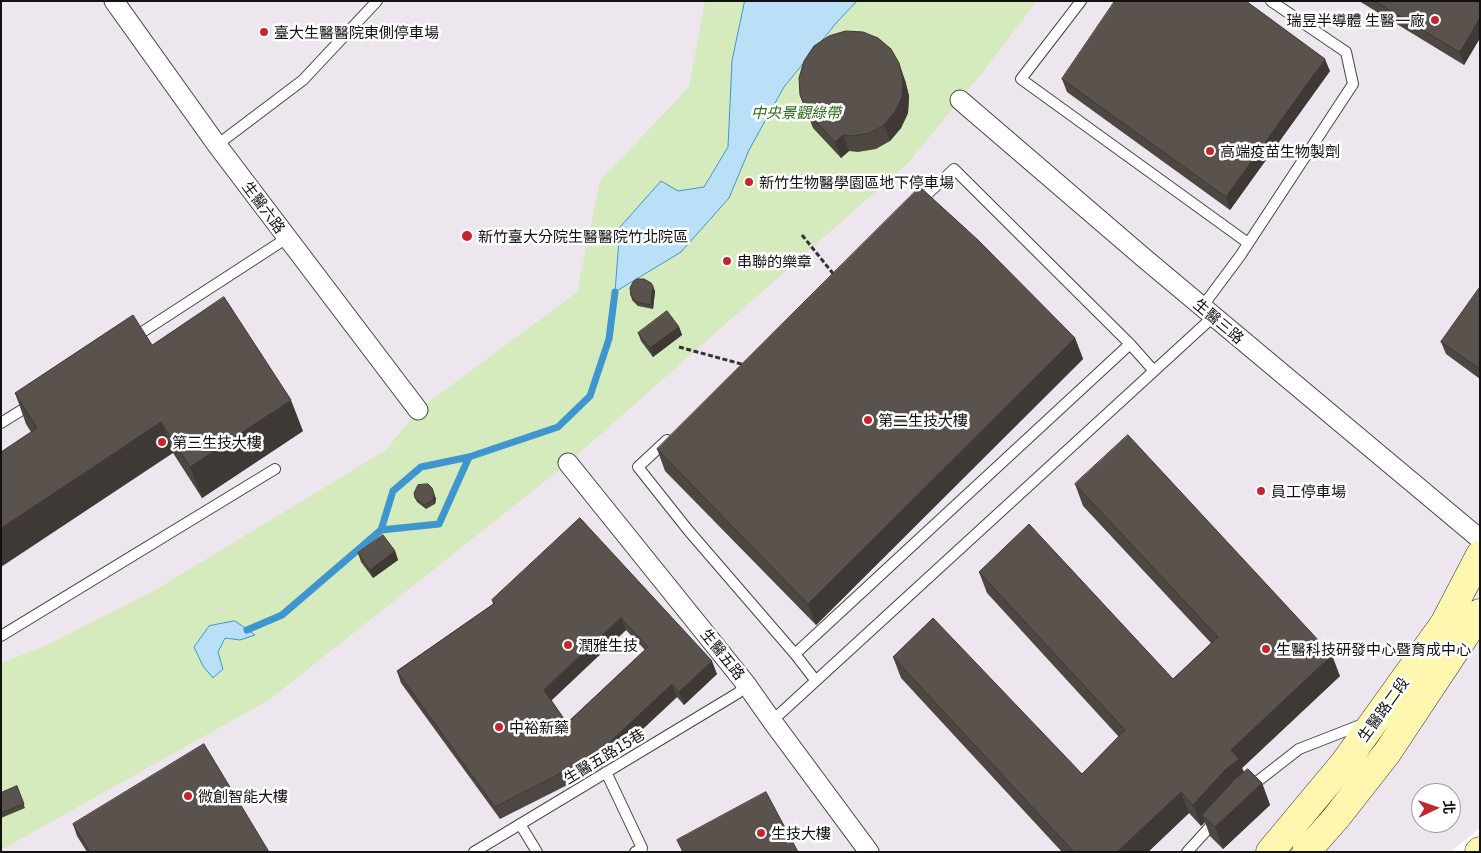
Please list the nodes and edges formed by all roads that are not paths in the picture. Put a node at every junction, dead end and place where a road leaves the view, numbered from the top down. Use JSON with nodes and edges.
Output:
{"nodes":[{"id":1,"x":114,"y":1,"type":"edge"},
{"id":2,"x":377,"y":1,"type":"edge"},
{"id":3,"x":1081,"y":1,"type":"edge"},
{"id":4,"x":1271,"y":1,"type":"edge"},
{"id":5,"x":960,"y":100,"type":"dead end"},
{"id":6,"x":217,"y":145,"type":"junction"},
{"id":7,"x":911,"y":210,"type":"edge"},
{"id":8,"x":287,"y":238,"type":"junction"},
{"id":9,"x":1248,"y":242,"type":"junction"},
{"id":10,"x":1208,"y":312,"type":"junction"},
{"id":11,"x":124,"y":343,"type":"edge"},
{"id":12,"x":1130,"y":344,"type":"junction"},
{"id":13,"x":1154,"y":371,"type":"junction"},
{"id":14,"x":42,"y":396,"type":"edge"},
{"id":15,"x":418,"y":410,"type":"dead end"},
{"id":16,"x":1,"y":423,"type":"edge"},
{"id":17,"x":674,"y":434,"type":"edge"},
{"id":18,"x":568,"y":463,"type":"dead end"},
{"id":19,"x":275,"y":469,"type":"dead end"},
{"id":20,"x":1480,"y":539,"type":"edge"},
{"id":21,"x":1480,"y":555,"type":"edge"},
{"id":22,"x":1480,"y":613,"type":"edge"},
{"id":23,"x":1,"y":636,"type":"edge"},
{"id":24,"x":795,"y":654,"type":"junction"},
{"id":25,"x":816,"y":681,"type":"junction"},
{"id":26,"x":746,"y":684,"type":"junction"},
{"id":27,"x":1376,"y":718,"type":"junction"},
{"id":28,"x":772,"y":721,"type":"junction"},
{"id":29,"x":606,"y":772,"type":"junction"},
{"id":30,"x":1238,"y":796,"type":"edge"},
{"id":31,"x":1225,"y":810,"type":"edge"},
{"id":32,"x":520,"y":824,"type":"junction"},
{"id":33,"x":474,"y":852,"type":"edge"},
{"id":34,"x":537,"y":852,"type":"edge"},
{"id":35,"x":635,"y":852,"type":"edge"},
{"id":36,"x":870,"y":852,"type":"edge"},
{"id":37,"x":1187,"y":852,"type":"edge"},
{"id":38,"x":1270,"y":852,"type":"edge"},
{"id":39,"x":1306,"y":852,"type":"edge"}],
"edges":[{"from":1,"to":6,"type":"street","name":"生醫六路"},
{"from":2,"to":6,"type":"lane"},
{"from":3,"to":9,"type":"lane"},
{"from":4,"to":9,"type":"lane"},
{"from":5,"to":10,"type":"street","name":"生醫三路"},
{"from":6,"to":8,"type":"street","name":"生醫六路"},
{"from":7,"to":12,"type":"lane"},
{"from":8,"to":11,"type":"lane"},
{"from":8,"to":15,"type":"street","name":"生醫六路"},
{"from":9,"to":10,"type":"lane"},
{"from":10,"to":13,"type":"lane"},
{"from":10,"to":20,"type":"street","name":"生醫三路"},
{"from":12,"to":13,"type":"lane"},
{"from":12,"to":24,"type":"lane"},
{"from":13,"to":25,"type":"lane"},
{"from":14,"to":16,"type":"lane"},
{"from":17,"to":24,"type":"lane"},
{"from":18,"to":26,"type":"street","name":"生醫五路"},
{"from":19,"to":23,"type":"lane"},
{"from":21,"to":27,"type":"street","name":"生醫路二段"},
{"from":22,"to":39,"type":"street","name":"生醫路二段"},
{"from":24,"to":25,"type":"lane"},
{"from":25,"to":28,"type":"lane"},
{"from":26,"to":28,"type":"street","name":"生醫五路"},
{"from":26,"to":29,"type":"lane","name":"生醫五路15巷"},
{"from":27,"to":30,"type":"lane"},
{"from":27,"to":38,"type":"street","name":"生醫路二段"},
{"from":28,"to":36,"type":"street","name":"生醫五路"},
{"from":29,"to":32,"type":"lane","name":"生醫五路15巷"},
{"from":29,"to":35,"type":"lane"},
{"from":31,"to":37,"type":"lane"},
{"from":32,"to":33,"type":"lane","name":"生醫五路15巷"},
{"from":32,"to":34,"type":"lane"}]}
